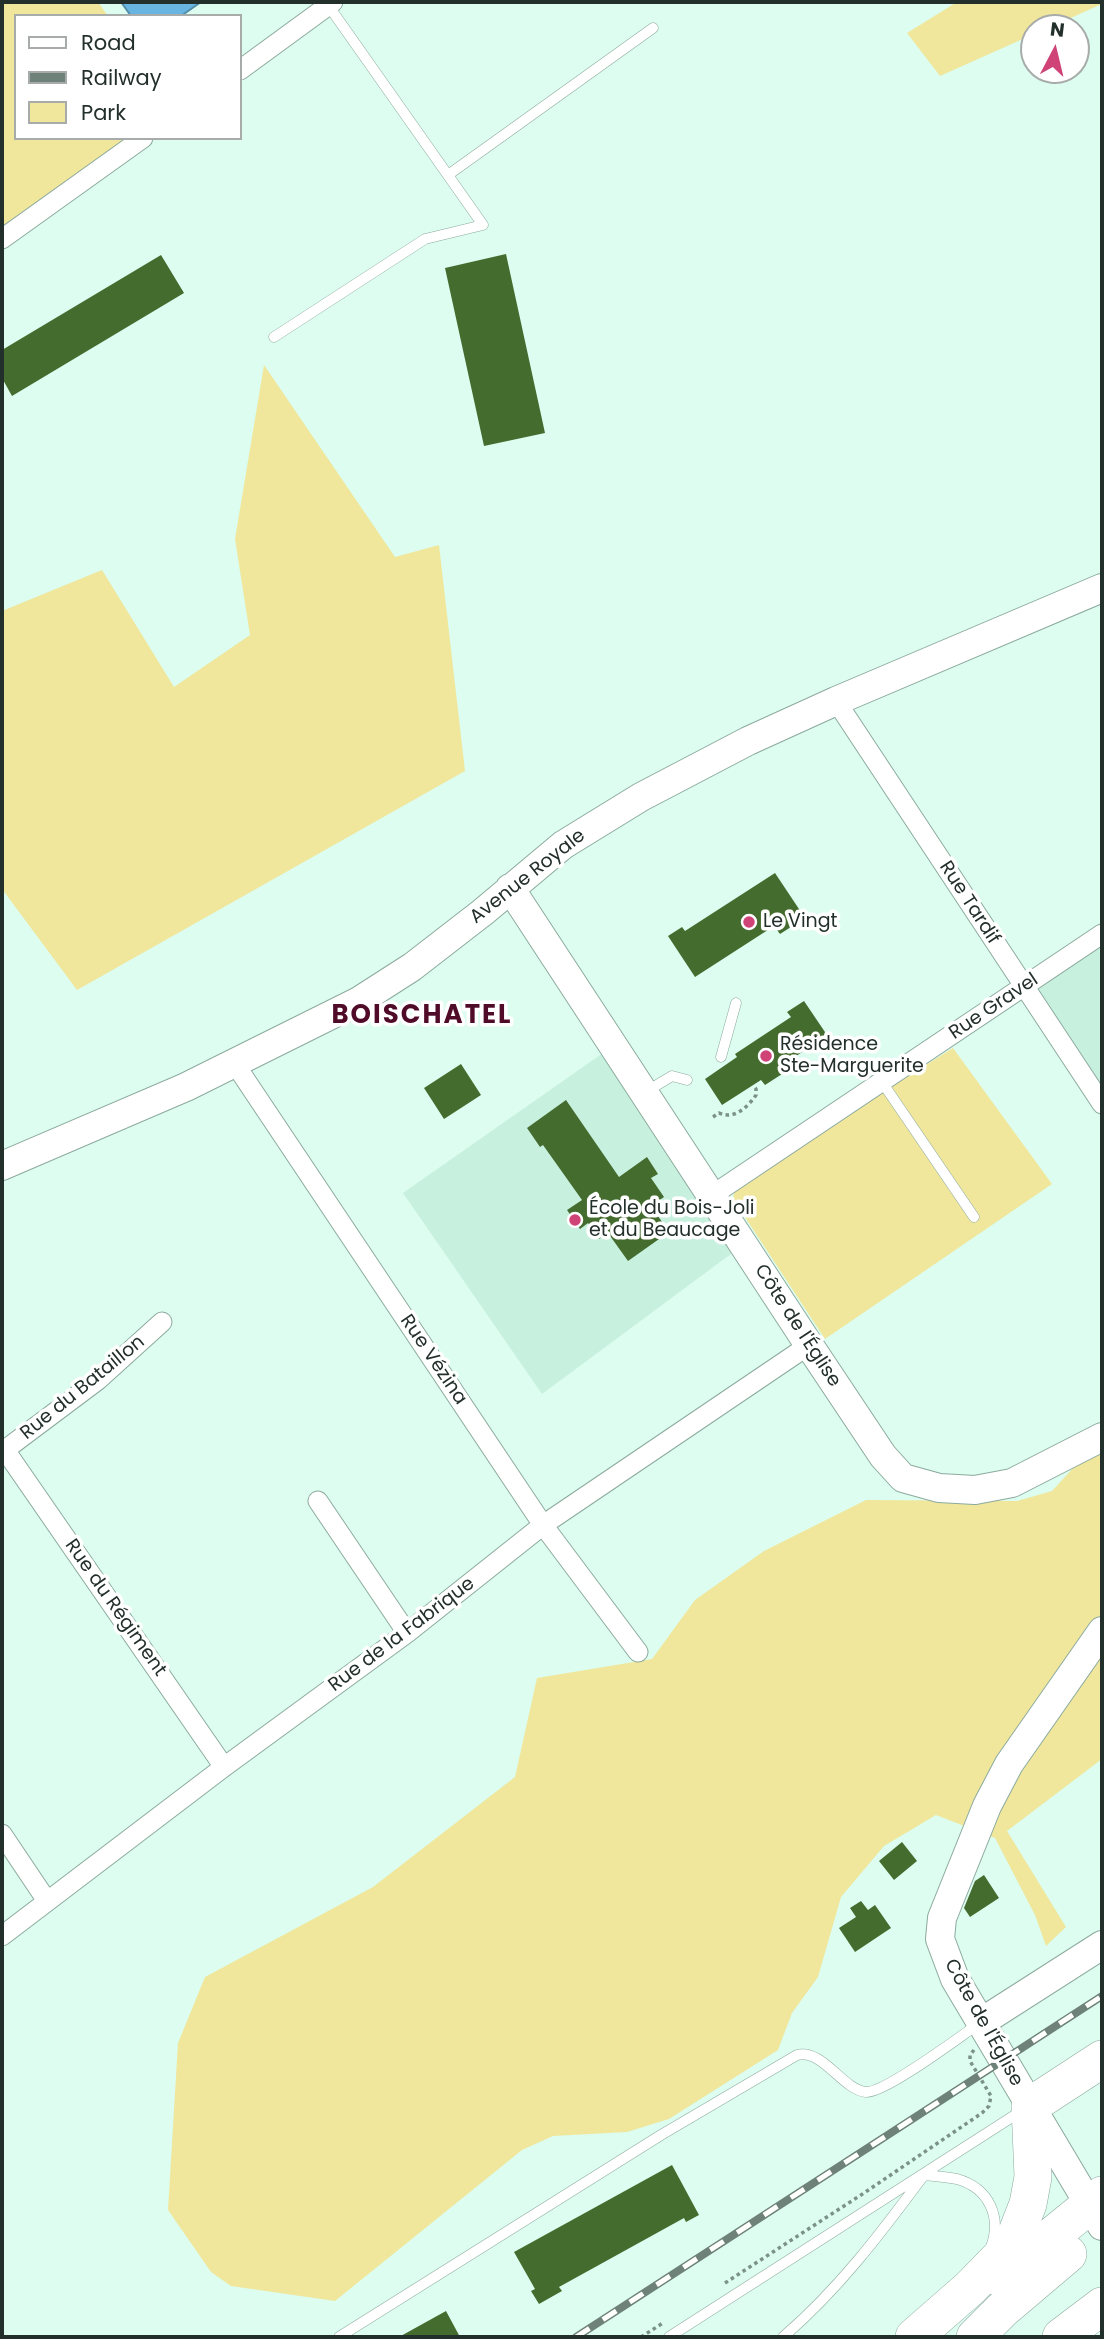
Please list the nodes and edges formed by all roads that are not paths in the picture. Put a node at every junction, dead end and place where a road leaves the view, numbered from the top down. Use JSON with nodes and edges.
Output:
{"nodes":[{"id":1,"x":330,"y":4,"type":"edge"},
{"id":2,"x":653,"y":28,"type":"dead end"},
{"id":3,"x":242,"y":69,"type":"edge"},
{"id":4,"x":140,"y":140,"type":"edge"},
{"id":5,"x":448,"y":175,"type":"junction"},
{"id":6,"x":2,"y":239,"type":"edge"},
{"id":7,"x":274,"y":337,"type":"dead end"},
{"id":8,"x":1102,"y":588,"type":"edge"},
{"id":9,"x":836,"y":701,"type":"junction"},
{"id":10,"x":510,"y":888,"type":"junction"},
{"id":11,"x":1102,"y":934,"type":"edge"},
{"id":12,"x":1024,"y":986,"type":"junction"},
{"id":13,"x":736,"y":1003,"type":"dead end"},
{"id":14,"x":721,"y":1057,"type":"dead end"},
{"id":15,"x":235,"y":1064,"type":"junction"},
{"id":16,"x":687,"y":1080,"type":"dead end"},
{"id":17,"x":882,"y":1082,"type":"junction"},
{"id":18,"x":644,"y":1093,"type":"junction"},
{"id":19,"x":1102,"y":1104,"type":"edge"},
{"id":20,"x":2,"y":1166,"type":"edge"},
{"id":21,"x":711,"y":1196,"type":"junction"},
{"id":22,"x":974,"y":1217,"type":"dead end"},
{"id":23,"x":162,"y":1322,"type":"dead end"},
{"id":24,"x":809,"y":1345,"type":"junction"},
{"id":25,"x":1102,"y":1437,"type":"edge"},
{"id":26,"x":4,"y":1451,"type":"edge"},
{"id":27,"x":318,"y":1501,"type":"dead end"},
{"id":28,"x":543,"y":1525,"type":"junction"},
{"id":29,"x":1102,"y":1631,"type":"edge"},
{"id":30,"x":407,"y":1633,"type":"junction"},
{"id":31,"x":638,"y":1652,"type":"dead end"},
{"id":32,"x":224,"y":1767,"type":"junction"},
{"id":33,"x":2,"y":1834,"type":"edge"},
{"id":34,"x":47,"y":1901,"type":"junction"},
{"id":35,"x":2,"y":1936,"type":"edge"},
{"id":36,"x":1102,"y":1945,"type":"edge"},
{"id":37,"x":985,"y":2031,"type":"junction"},
{"id":38,"x":1102,"y":2059,"type":"edge"},
{"id":39,"x":1030,"y":2106,"type":"junction"},
{"id":40,"x":924,"y":2175,"type":"junction"},
{"id":41,"x":1099,"y":2213,"type":"edge"},
{"id":42,"x":970,"y":2288,"type":"junction"},
{"id":43,"x":1102,"y":2306,"type":"edge"},
{"id":44,"x":339,"y":2337,"type":"edge"},
{"id":45,"x":668,"y":2337,"type":"edge"},
{"id":46,"x":783,"y":2337,"type":"edge"},
{"id":47,"x":914,"y":2337,"type":"edge"},
{"id":48,"x":921,"y":2337,"type":"edge"},
{"id":49,"x":975,"y":2337,"type":"edge"},
{"id":50,"x":1061,"y":2337,"type":"edge"}],
"edges":[{"from":1,"to":3,"type":"street"},
{"from":1,"to":5,"type":"lane"},
{"from":2,"to":5,"type":"lane"},
{"from":4,"to":6,"type":"street"},
{"from":5,"to":7,"type":"lane"},
{"from":8,"to":9,"type":"street","name":"Avenue Royale"},
{"from":9,"to":10,"type":"street","name":"Avenue Royale"},
{"from":9,"to":12,"type":"street","name":"Rue Tardif"},
{"from":10,"to":15,"type":"street","name":"Avenue Royale"},
{"from":10,"to":18,"type":"street","name":"Côte de l'Église"},
{"from":11,"to":12,"type":"street","name":"Rue Gravel"},
{"from":12,"to":17,"type":"street","name":"Rue Gravel"},
{"from":12,"to":19,"type":"street","name":"Rue Tardif"},
{"from":13,"to":14,"type":"lane"},
{"from":15,"to":20,"type":"street","name":"Avenue Royale"},
{"from":15,"to":28,"type":"street","name":"Rue Vézina"},
{"from":16,"to":18,"type":"lane"},
{"from":17,"to":21,"type":"street","name":"Rue Gravel"},
{"from":17,"to":22,"type":"lane"},
{"from":18,"to":21,"type":"street","name":"Côte de l'Église"},
{"from":21,"to":24,"type":"street","name":"Côte de l'Église"},
{"from":23,"to":26,"type":"street","name":"Rue du Bataillon"},
{"from":24,"to":25,"type":"street","name":"Côte de l'Église"},
{"from":24,"to":28,"type":"street","name":"Rue de la Fabrique"},
{"from":26,"to":32,"type":"street","name":"Rue du Régiment"},
{"from":27,"to":30,"type":"street"},
{"from":28,"to":30,"type":"street","name":"Rue de la Fabrique"},
{"from":28,"to":31,"type":"street","name":"Rue Vézina"},
{"from":29,"to":37,"type":"street","name":"Côte de l'Église"},
{"from":30,"to":32,"type":"street","name":"Rue de la Fabrique"},
{"from":32,"to":34,"type":"street","name":"Rue de la Fabrique"},
{"from":33,"to":34,"type":"street"},
{"from":34,"to":35,"type":"street","name":"Rue de la Fabrique"},
{"from":36,"to":37,"type":"street"},
{"from":37,"to":39,"type":"street","name":"Côte de l'Église"},
{"from":37,"to":44,"type":"lane"},
{"from":38,"to":39,"type":"highway"},
{"from":39,"to":40,"type":"lane"},
{"from":39,"to":41,"type":"street","name":"Côte de l'Église"},
{"from":39,"to":42,"type":"highway"},
{"from":40,"to":42,"type":"lane"},
{"from":40,"to":45,"type":"lane"},
{"from":40,"to":46,"type":"lane"},
{"from":41,"to":48,"type":"highway"},
{"from":41,"to":49,"type":"highway"},
{"from":42,"to":47,"type":"highway"},
{"from":43,"to":50,"type":"highway"}]}
